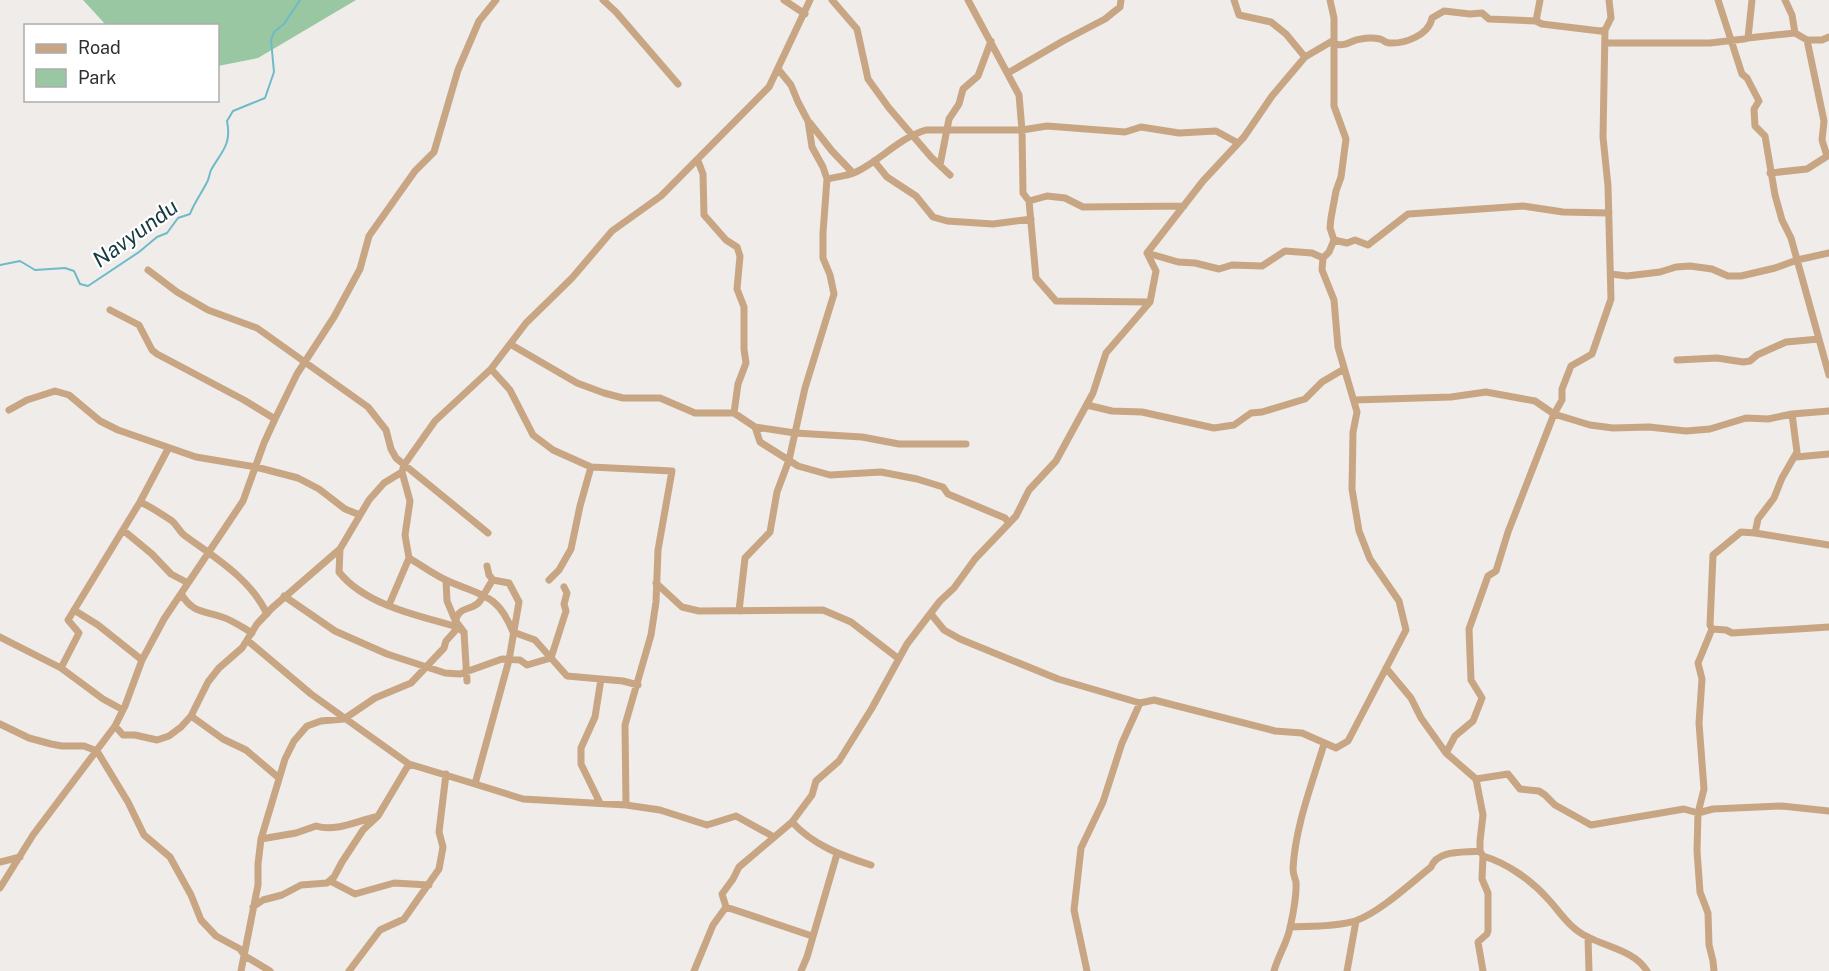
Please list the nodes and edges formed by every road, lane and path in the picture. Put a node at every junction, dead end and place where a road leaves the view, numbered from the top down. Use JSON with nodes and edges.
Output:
{"nodes":[{"id":1,"x":496,"y":0,"type":"edge"},
{"id":2,"x":603,"y":0,"type":"edge"},
{"id":3,"x":784,"y":0,"type":"edge"},
{"id":4,"x":810,"y":0,"type":"edge"},
{"id":5,"x":832,"y":0,"type":"edge"},
{"id":6,"x":968,"y":0,"type":"edge"},
{"id":7,"x":1121,"y":0,"type":"edge"},
{"id":8,"x":1234,"y":0,"type":"edge"},
{"id":9,"x":1330,"y":0,"type":"edge"},
{"id":10,"x":1540,"y":0,"type":"edge"},
{"id":11,"x":1609,"y":0,"type":"edge"},
{"id":12,"x":1718,"y":0,"type":"edge"},
{"id":13,"x":1752,"y":0,"type":"edge"},
{"id":14,"x":1785,"y":0,"type":"edge"},
{"id":15,"x":805,"y":14,"type":"junction"},
{"id":16,"x":1536,"y":21,"type":"junction"},
{"id":17,"x":1605,"y":30,"type":"junction"},
{"id":18,"x":1795,"y":33,"type":"junction"},
{"id":19,"x":1829,"y":37,"type":"edge"},
{"id":20,"x":1748,"y":38,"type":"junction"},
{"id":21,"x":1807,"y":40,"type":"junction"},
{"id":22,"x":991,"y":41,"type":"junction"},
{"id":23,"x":1334,"y":42,"type":"junction"},
{"id":24,"x":1605,"y":42,"type":"junction"},
{"id":25,"x":1733,"y":42,"type":"junction"},
{"id":26,"x":1305,"y":57,"type":"junction"},
{"id":27,"x":778,"y":69,"type":"junction"},
{"id":28,"x":1008,"y":73,"type":"junction"},
{"id":29,"x":678,"y":84,"type":"dead end"},
{"id":30,"x":808,"y":121,"type":"junction"},
{"id":31,"x":946,"y":129,"type":"junction"},
{"id":32,"x":1022,"y":130,"type":"junction"},
{"id":33,"x":911,"y":134,"type":"junction"},
{"id":34,"x":1238,"y":143,"type":"junction"},
{"id":35,"x":1828,"y":155,"type":"edge"},
{"id":36,"x":698,"y":161,"type":"junction"},
{"id":37,"x":874,"y":161,"type":"junction"},
{"id":38,"x":940,"y":165,"type":"junction"},
{"id":39,"x":853,"y":173,"type":"junction"},
{"id":40,"x":1770,"y":173,"type":"junction"},
{"id":41,"x":950,"y":175,"type":"dead end"},
{"id":42,"x":827,"y":179,"type":"junction"},
{"id":43,"x":1029,"y":201,"type":"junction"},
{"id":44,"x":1184,"y":206,"type":"junction"},
{"id":45,"x":1609,"y":213,"type":"junction"},
{"id":46,"x":1031,"y":219,"type":"junction"},
{"id":47,"x":1334,"y":240,"type":"junction"},
{"id":48,"x":1147,"y":253,"type":"junction"},
{"id":49,"x":1829,"y":253,"type":"edge"},
{"id":50,"x":1323,"y":258,"type":"junction"},
{"id":51,"x":1797,"y":260,"type":"junction"},
{"id":52,"x":148,"y":270,"type":"dead end"},
{"id":53,"x":1611,"y":274,"type":"junction"},
{"id":54,"x":1150,"y":302,"type":"junction"},
{"id":55,"x":110,"y":310,"type":"dead end"},
{"id":56,"x":1819,"y":339,"type":"junction"},
{"id":57,"x":510,"y":344,"type":"junction"},
{"id":58,"x":1677,"y":360,"type":"dead end"},
{"id":59,"x":305,"y":363,"type":"junction"},
{"id":60,"x":491,"y":369,"type":"junction"},
{"id":61,"x":1344,"y":369,"type":"junction"},
{"id":62,"x":1829,"y":375,"type":"edge"},
{"id":63,"x":1354,"y":400,"type":"junction"},
{"id":64,"x":1087,"y":405,"type":"junction"},
{"id":65,"x":9,"y":410,"type":"dead end"},
{"id":66,"x":1829,"y":411,"type":"edge"},
{"id":67,"x":734,"y":413,"type":"junction"},
{"id":68,"x":1554,"y":414,"type":"junction"},
{"id":69,"x":1792,"y":414,"type":"junction"},
{"id":70,"x":275,"y":419,"type":"junction"},
{"id":71,"x":755,"y":427,"type":"junction"},
{"id":72,"x":795,"y":433,"type":"junction"},
{"id":73,"x":966,"y":444,"type":"dead end"},
{"id":74,"x":168,"y":449,"type":"junction"},
{"id":75,"x":1829,"y":454,"type":"edge"},
{"id":76,"x":1796,"y":457,"type":"junction"},
{"id":77,"x":789,"y":460,"type":"junction"},
{"id":78,"x":256,"y":467,"type":"junction"},
{"id":79,"x":591,"y":468,"type":"junction"},
{"id":80,"x":403,"y":469,"type":"junction"},
{"id":81,"x":140,"y":502,"type":"junction"},
{"id":82,"x":360,"y":515,"type":"junction"},
{"id":83,"x":1008,"y":522,"type":"junction"},
{"id":84,"x":123,"y":530,"type":"junction"},
{"id":85,"x":1755,"y":532,"type":"junction"},
{"id":86,"x":488,"y":533,"type":"dead end"},
{"id":87,"x":1829,"y":545,"type":"edge"},
{"id":88,"x":340,"y":549,"type":"junction"},
{"id":89,"x":210,"y":552,"type":"junction"},
{"id":90,"x":409,"y":558,"type":"junction"},
{"id":91,"x":487,"y":566,"type":"dead end"},
{"id":92,"x":446,"y":580,"type":"junction"},
{"id":93,"x":493,"y":580,"type":"junction"},
{"id":94,"x":549,"y":580,"type":"dead end"},
{"id":95,"x":188,"y":583,"type":"junction"},
{"id":96,"x":656,"y":583,"type":"junction"},
{"id":97,"x":564,"y":587,"type":"dead end"},
{"id":98,"x":181,"y":594,"type":"junction"},
{"id":99,"x":483,"y":594,"type":"junction"},
{"id":100,"x":284,"y":596,"type":"junction"},
{"id":101,"x":389,"y":605,"type":"junction"},
{"id":102,"x":74,"y":610,"type":"junction"},
{"id":103,"x":739,"y":611,"type":"junction"},
{"id":104,"x":267,"y":614,"type":"junction"},
{"id":105,"x":931,"y":614,"type":"junction"},
{"id":106,"x":455,"y":623,"type":"junction"},
{"id":107,"x":1829,"y":627,"type":"edge"},
{"id":108,"x":1712,"y":628,"type":"junction"},
{"id":109,"x":513,"y":632,"type":"junction"},
{"id":110,"x":252,"y":633,"type":"junction"},
{"id":111,"x":0,"y":637,"type":"edge"},
{"id":112,"x":247,"y":640,"type":"junction"},
{"id":113,"x":551,"y":658,"type":"junction"},
{"id":114,"x":899,"y":659,"type":"junction"},
{"id":115,"x":142,"y":660,"type":"junction"},
{"id":116,"x":509,"y":660,"type":"junction"},
{"id":117,"x":427,"y":666,"type":"junction"},
{"id":118,"x":61,"y":668,"type":"junction"},
{"id":119,"x":1386,"y":668,"type":"junction"},
{"id":120,"x":466,"y":672,"type":"junction"},
{"id":121,"x":601,"y":679,"type":"junction"},
{"id":122,"x":468,"y":681,"type":"dead end"},
{"id":123,"x":638,"y":685,"type":"junction"},
{"id":124,"x":1140,"y":703,"type":"junction"},
{"id":125,"x":123,"y":710,"type":"junction"},
{"id":126,"x":191,"y":716,"type":"junction"},
{"id":127,"x":344,"y":719,"type":"junction"},
{"id":128,"x":0,"y":724,"type":"edge"},
{"id":129,"x":115,"y":726,"type":"junction"},
{"id":130,"x":1324,"y":744,"type":"junction"},
{"id":131,"x":97,"y":751,"type":"junction"},
{"id":132,"x":1446,"y":753,"type":"junction"},
{"id":133,"x":409,"y":764,"type":"junction"},
{"id":134,"x":446,"y":774,"type":"junction"},
{"id":135,"x":279,"y":778,"type":"junction"},
{"id":136,"x":1476,"y":779,"type":"junction"},
{"id":137,"x":475,"y":784,"type":"junction"},
{"id":138,"x":600,"y":803,"type":"junction"},
{"id":139,"x":626,"y":805,"type":"junction"},
{"id":140,"x":1829,"y":811,"type":"edge"},
{"id":141,"x":1698,"y":813,"type":"junction"},
{"id":142,"x":378,"y":816,"type":"junction"},
{"id":143,"x":792,"y":822,"type":"junction"},
{"id":144,"x":774,"y":837,"type":"junction"},
{"id":145,"x":261,"y":839,"type":"junction"},
{"id":146,"x":837,"y":854,"type":"junction"},
{"id":147,"x":1482,"y":854,"type":"junction"},
{"id":148,"x":20,"y":857,"type":"junction"},
{"id":149,"x":0,"y":862,"type":"edge"},
{"id":150,"x":871,"y":866,"type":"dead end"},
{"id":151,"x":330,"y":881,"type":"junction"},
{"id":152,"x":429,"y":885,"type":"junction"},
{"id":153,"x":0,"y":888,"type":"edge"},
{"id":154,"x":254,"y":907,"type":"junction"},
{"id":155,"x":726,"y":907,"type":"junction"},
{"id":156,"x":1356,"y":921,"type":"junction"},
{"id":157,"x":1290,"y":927,"type":"junction"},
{"id":158,"x":812,"y":936,"type":"junction"},
{"id":159,"x":1587,"y":937,"type":"junction"},
{"id":160,"x":245,"y":956,"type":"junction"},
{"id":161,"x":241,"y":971,"type":"edge"},
{"id":162,"x":270,"y":971,"type":"edge"},
{"id":163,"x":349,"y":971,"type":"edge"},
{"id":164,"x":694,"y":971,"type":"edge"},
{"id":165,"x":801,"y":971,"type":"edge"},
{"id":166,"x":1087,"y":971,"type":"edge"},
{"id":167,"x":1274,"y":971,"type":"edge"},
{"id":168,"x":1347,"y":971,"type":"edge"},
{"id":169,"x":1483,"y":971,"type":"edge"},
{"id":170,"x":1589,"y":971,"type":"edge"},
{"id":171,"x":1647,"y":971,"type":"edge"},
{"id":172,"x":1714,"y":971,"type":"edge"}],
"edges":[{"from":1,"to":59,"type":"street"},
{"from":2,"to":29,"type":"street"},
{"from":3,"to":15,"type":"street"},
{"from":4,"to":15,"type":"street"},
{"from":5,"to":33,"type":"street"},
{"from":6,"to":22,"type":"street"},
{"from":7,"to":28,"type":"street"},
{"from":8,"to":26,"type":"street"},
{"from":9,"to":23,"type":"street"},
{"from":10,"to":16,"type":"street"},
{"from":11,"to":17,"type":"street"},
{"from":12,"to":25,"type":"street"},
{"from":13,"to":20,"type":"street"},
{"from":14,"to":18,"type":"street"},
{"from":15,"to":27,"type":"street"},
{"from":16,"to":17,"type":"street"},
{"from":16,"to":23,"type":"street"},
{"from":17,"to":24,"type":"street"},
{"from":18,"to":20,"type":"street"},
{"from":18,"to":21,"type":"street"},
{"from":19,"to":21,"type":"street"},
{"from":20,"to":25,"type":"street"},
{"from":21,"to":35,"type":"street"},
{"from":22,"to":28,"type":"street"},
{"from":22,"to":31,"type":"street"},
{"from":23,"to":26,"type":"street"},
{"from":23,"to":47,"type":"street"},
{"from":24,"to":25,"type":"street"},
{"from":24,"to":45,"type":"street"},
{"from":25,"to":40,"type":"street"},
{"from":26,"to":34,"type":"street"},
{"from":27,"to":30,"type":"street"},
{"from":27,"to":36,"type":"street"},
{"from":28,"to":32,"type":"street"},
{"from":30,"to":39,"type":"street"},
{"from":30,"to":42,"type":"street"},
{"from":31,"to":32,"type":"street"},
{"from":31,"to":33,"type":"street"},
{"from":31,"to":38,"type":"street"},
{"from":32,"to":34,"type":"street"},
{"from":32,"to":43,"type":"street"},
{"from":33,"to":37,"type":"street"},
{"from":33,"to":38,"type":"street"},
{"from":34,"to":44,"type":"street"},
{"from":35,"to":40,"type":"street"},
{"from":36,"to":57,"type":"street"},
{"from":36,"to":67,"type":"street"},
{"from":37,"to":39,"type":"street"},
{"from":37,"to":46,"type":"street"},
{"from":38,"to":41,"type":"street"},
{"from":39,"to":42,"type":"street"},
{"from":40,"to":51,"type":"street"},
{"from":42,"to":72,"type":"street"},
{"from":43,"to":44,"type":"street"},
{"from":43,"to":46,"type":"street"},
{"from":44,"to":48,"type":"street"},
{"from":45,"to":47,"type":"street"},
{"from":45,"to":53,"type":"street"},
{"from":46,"to":54,"type":"street"},
{"from":47,"to":50,"type":"street"},
{"from":48,"to":50,"type":"street"},
{"from":48,"to":54,"type":"street"},
{"from":49,"to":51,"type":"street"},
{"from":50,"to":61,"type":"street"},
{"from":51,"to":53,"type":"street"},
{"from":51,"to":56,"type":"street"},
{"from":52,"to":59,"type":"street"},
{"from":53,"to":68,"type":"street"},
{"from":54,"to":64,"type":"street"},
{"from":55,"to":70,"type":"street"},
{"from":56,"to":58,"type":"street"},
{"from":56,"to":62,"type":"street"},
{"from":57,"to":60,"type":"street"},
{"from":57,"to":67,"type":"street"},
{"from":59,"to":70,"type":"street"},
{"from":59,"to":80,"type":"street"},
{"from":60,"to":79,"type":"street"},
{"from":60,"to":80,"type":"street"},
{"from":61,"to":63,"type":"street"},
{"from":61,"to":64,"type":"street"},
{"from":63,"to":68,"type":"street"},
{"from":63,"to":119,"type":"street"},
{"from":64,"to":83,"type":"street"},
{"from":65,"to":74,"type":"street"},
{"from":66,"to":69,"type":"street"},
{"from":67,"to":71,"type":"street"},
{"from":68,"to":69,"type":"street"},
{"from":68,"to":132,"type":"street"},
{"from":69,"to":76,"type":"street"},
{"from":70,"to":78,"type":"street"},
{"from":71,"to":72,"type":"street"},
{"from":71,"to":77,"type":"street"},
{"from":72,"to":73,"type":"street"},
{"from":72,"to":77,"type":"street"},
{"from":74,"to":78,"type":"street"},
{"from":74,"to":81,"type":"street"},
{"from":75,"to":76,"type":"street"},
{"from":76,"to":85,"type":"street"},
{"from":77,"to":83,"type":"street"},
{"from":77,"to":103,"type":"street"},
{"from":78,"to":82,"type":"street"},
{"from":78,"to":89,"type":"street"},
{"from":79,"to":94,"type":"street"},
{"from":79,"to":96,"type":"street"},
{"from":80,"to":82,"type":"street"},
{"from":80,"to":86,"type":"street"},
{"from":80,"to":90,"type":"street"},
{"from":81,"to":84,"type":"street"},
{"from":81,"to":89,"type":"street"},
{"from":82,"to":88,"type":"street"},
{"from":83,"to":105,"type":"street"},
{"from":84,"to":95,"type":"street"},
{"from":84,"to":102,"type":"street"},
{"from":85,"to":87,"type":"street"},
{"from":85,"to":108,"type":"street"},
{"from":88,"to":100,"type":"street"},
{"from":88,"to":101,"type":"street"},
{"from":89,"to":95,"type":"street"},
{"from":89,"to":104,"type":"street"},
{"from":90,"to":92,"type":"street"},
{"from":90,"to":101,"type":"street"},
{"from":91,"to":93,"type":"street"},
{"from":92,"to":99,"type":"street"},
{"from":92,"to":106,"type":"street"},
{"from":93,"to":99,"type":"street"},
{"from":93,"to":109,"type":"street"},
{"from":95,"to":98,"type":"street"},
{"from":96,"to":103,"type":"street"},
{"from":96,"to":123,"type":"street"},
{"from":97,"to":113,"type":"street"},
{"from":98,"to":110,"type":"street"},
{"from":98,"to":115,"type":"street"},
{"from":99,"to":106,"type":"street"},
{"from":99,"to":109,"type":"street"},
{"from":100,"to":104,"type":"street"},
{"from":100,"to":117,"type":"street"},
{"from":101,"to":106,"type":"street"},
{"from":102,"to":115,"type":"street"},
{"from":102,"to":118,"type":"street"},
{"from":103,"to":114,"type":"street"},
{"from":104,"to":110,"type":"street"},
{"from":105,"to":114,"type":"street"},
{"from":105,"to":124,"type":"street"},
{"from":106,"to":117,"type":"street"},
{"from":106,"to":120,"type":"street"},
{"from":107,"to":108,"type":"street"},
{"from":108,"to":141,"type":"street"},
{"from":109,"to":113,"type":"street"},
{"from":109,"to":116,"type":"street"},
{"from":110,"to":112,"type":"street"},
{"from":111,"to":118,"type":"street"},
{"from":112,"to":126,"type":"street"},
{"from":112,"to":127,"type":"street"},
{"from":113,"to":116,"type":"street"},
{"from":113,"to":121,"type":"street"},
{"from":114,"to":143,"type":"street"},
{"from":115,"to":125,"type":"street"},
{"from":116,"to":120,"type":"street"},
{"from":116,"to":137,"type":"street"},
{"from":117,"to":120,"type":"street"},
{"from":117,"to":127,"type":"street"},
{"from":118,"to":125,"type":"street"},
{"from":119,"to":130,"type":"street"},
{"from":119,"to":132,"type":"street"},
{"from":120,"to":122,"type":"street"},
{"from":121,"to":123,"type":"street"},
{"from":121,"to":138,"type":"street"},
{"from":123,"to":139,"type":"street"},
{"from":124,"to":130,"type":"street"},
{"from":124,"to":166,"type":"street"},
{"from":125,"to":129,"type":"street"},
{"from":126,"to":129,"type":"street"},
{"from":126,"to":135,"type":"street"},
{"from":127,"to":133,"type":"street"},
{"from":127,"to":135,"type":"street"},
{"from":128,"to":131,"type":"street"},
{"from":129,"to":131,"type":"street"},
{"from":130,"to":157,"type":"street"},
{"from":131,"to":148,"type":"street"},
{"from":131,"to":160,"type":"street"},
{"from":132,"to":136,"type":"street"},
{"from":133,"to":134,"type":"street"},
{"from":133,"to":142,"type":"street"},
{"from":134,"to":137,"type":"street"},
{"from":134,"to":152,"type":"street"},
{"from":135,"to":145,"type":"street"},
{"from":136,"to":141,"type":"street"},
{"from":136,"to":147,"type":"street"},
{"from":137,"to":138,"type":"street"},
{"from":138,"to":139,"type":"street"},
{"from":139,"to":144,"type":"street"},
{"from":140,"to":141,"type":"street"},
{"from":141,"to":172,"type":"street"},
{"from":142,"to":145,"type":"street"},
{"from":142,"to":151,"type":"street"},
{"from":143,"to":144,"type":"street"},
{"from":143,"to":146,"type":"street"},
{"from":144,"to":155,"type":"street"},
{"from":145,"to":154,"type":"street"},
{"from":146,"to":150,"type":"street"},
{"from":146,"to":158,"type":"street"},
{"from":147,"to":156,"type":"street"},
{"from":147,"to":159,"type":"street"},
{"from":147,"to":169,"type":"street"},
{"from":148,"to":149,"type":"street"},
{"from":148,"to":153,"type":"street"},
{"from":151,"to":152,"type":"street"},
{"from":151,"to":154,"type":"street"},
{"from":152,"to":163,"type":"street"},
{"from":154,"to":160,"type":"street"},
{"from":155,"to":158,"type":"street"},
{"from":155,"to":164,"type":"street"},
{"from":156,"to":157,"type":"street"},
{"from":156,"to":168,"type":"street"},
{"from":157,"to":167,"type":"street"},
{"from":158,"to":165,"type":"street"},
{"from":159,"to":170,"type":"street"},
{"from":159,"to":171,"type":"street"},
{"from":160,"to":161,"type":"street"},
{"from":160,"to":162,"type":"street"}]}
